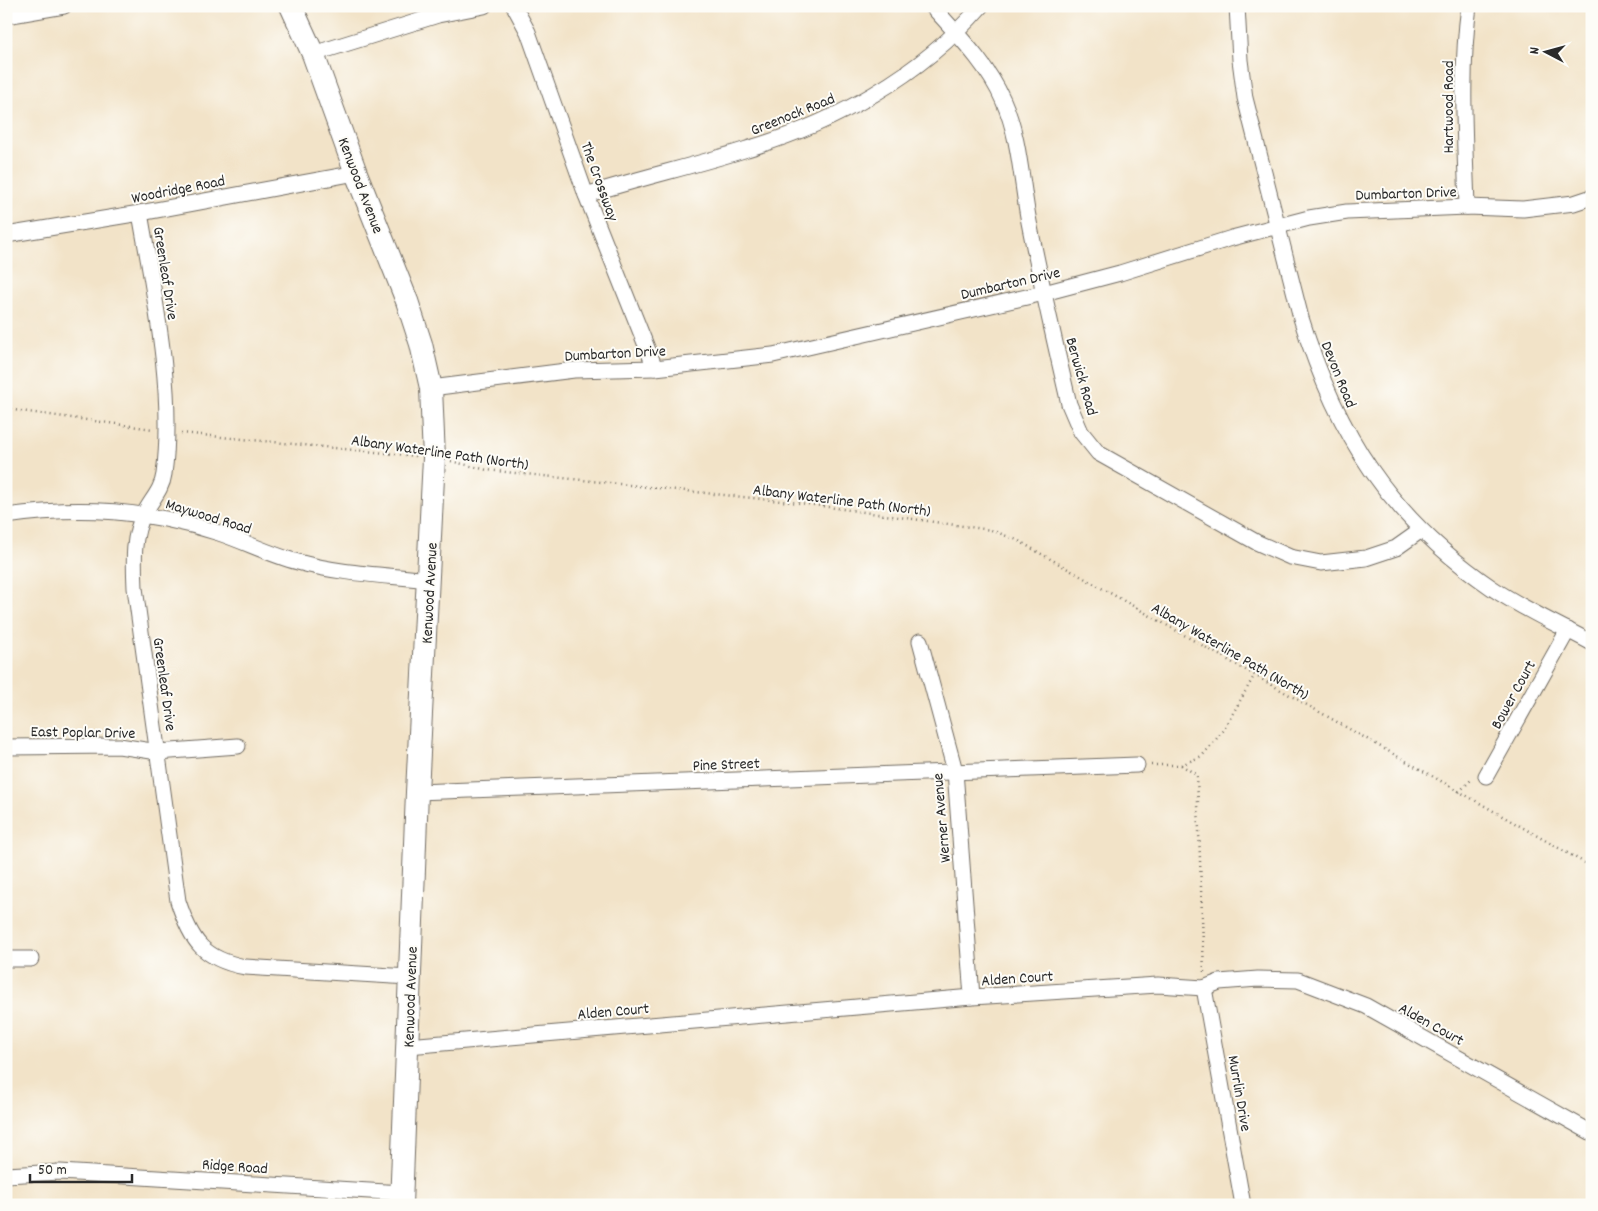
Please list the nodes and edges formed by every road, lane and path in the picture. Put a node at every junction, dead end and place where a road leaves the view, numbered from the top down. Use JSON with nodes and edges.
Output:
{"nodes":[{"id":1,"x":64,"y":6,"type":"edge"},
{"id":2,"x":290,"y":6,"type":"edge"},
{"id":3,"x":484,"y":6,"type":"edge"},
{"id":4,"x":514,"y":6,"type":"edge"},
{"id":5,"x":932,"y":6,"type":"edge"},
{"id":6,"x":981,"y":6,"type":"edge"},
{"id":7,"x":1237,"y":6,"type":"edge"},
{"id":8,"x":1469,"y":6,"type":"edge"},
{"id":9,"x":6,"y":16,"type":"edge"},
{"id":10,"x":957,"y":34,"type":"junction"},
{"id":11,"x":314,"y":54,"type":"junction"},
{"id":12,"x":356,"y":173,"type":"junction"},
{"id":13,"x":586,"y":195,"type":"junction"},
{"id":14,"x":1592,"y":197,"type":"edge"},
{"id":15,"x":1467,"y":207,"type":"junction"},
{"id":16,"x":140,"y":214,"type":"junction"},
{"id":17,"x":1279,"y":226,"type":"junction"},
{"id":18,"x":6,"y":235,"type":"edge"},
{"id":19,"x":1044,"y":293,"type":"junction"},
{"id":20,"x":655,"y":368,"type":"junction"},
{"id":21,"x":431,"y":388,"type":"junction"},
{"id":22,"x":6,"y":409,"type":"edge"},
{"id":23,"x":167,"y":431,"type":"junction"},
{"id":24,"x":434,"y":458,"type":"junction"},
{"id":25,"x":143,"y":515,"type":"junction"},
{"id":26,"x":6,"y":516,"type":"edge"},
{"id":27,"x":1420,"y":531,"type":"junction"},
{"id":28,"x":429,"y":580,"type":"junction"},
{"id":29,"x":1568,"y":630,"type":"junction"},
{"id":30,"x":920,"y":641,"type":"dead end"},
{"id":31,"x":1592,"y":643,"type":"edge"},
{"id":32,"x":1254,"y":676,"type":"junction"},
{"id":33,"x":238,"y":746,"type":"dead end"},
{"id":34,"x":6,"y":747,"type":"edge"},
{"id":35,"x":158,"y":752,"type":"junction"},
{"id":36,"x":1137,"y":765,"type":"joint"},
{"id":37,"x":1181,"y":766,"type":"junction"},
{"id":38,"x":955,"y":771,"type":"junction"},
{"id":39,"x":1486,"y":776,"type":"dead end"},
{"id":40,"x":417,"y":792,"type":"junction"},
{"id":41,"x":1592,"y":867,"type":"edge"},
{"id":42,"x":6,"y":959,"type":"edge"},
{"id":43,"x":31,"y":959,"type":"dead end"},
{"id":44,"x":409,"y":977,"type":"junction"},
{"id":45,"x":1204,"y":988,"type":"junction"},
{"id":46,"x":972,"y":997,"type":"junction"},
{"id":47,"x":408,"y":1046,"type":"junction"},
{"id":48,"x":1592,"y":1132,"type":"edge"},
{"id":49,"x":6,"y":1175,"type":"edge"},
{"id":50,"x":402,"y":1199,"type":"edge"},
{"id":51,"x":1243,"y":1205,"type":"edge"}],
"edges":[{"from":1,"to":9,"type":"street"},
{"from":2,"to":11,"type":"street","name":"Kenwood Avenue"},
{"from":3,"to":11,"type":"street"},
{"from":4,"to":13,"type":"street","name":"The Crossway"},
{"from":5,"to":10,"type":"street","name":"Berwick Road"},
{"from":6,"to":10,"type":"street","name":"Greenock Road"},
{"from":7,"to":17,"type":"street","name":"Devon Road"},
{"from":8,"to":15,"type":"street","name":"Hartwood Road"},
{"from":10,"to":13,"type":"street","name":"Greenock Road"},
{"from":10,"to":19,"type":"street","name":"Berwick Road"},
{"from":11,"to":12,"type":"street","name":"Kenwood Avenue"},
{"from":12,"to":16,"type":"street","name":"Woodridge Road"},
{"from":12,"to":21,"type":"street","name":"Kenwood Avenue"},
{"from":13,"to":20,"type":"street","name":"The Crossway"},
{"from":14,"to":15,"type":"street","name":"Dumbarton Drive"},
{"from":15,"to":17,"type":"street","name":"Dumbarton Drive"},
{"from":16,"to":18,"type":"street","name":"Woodridge Road"},
{"from":16,"to":23,"type":"street","name":"Greenleaf Drive"},
{"from":17,"to":19,"type":"street","name":"Dumbarton Drive"},
{"from":17,"to":27,"type":"street","name":"Devon Road"},
{"from":19,"to":20,"type":"street","name":"Dumbarton Drive"},
{"from":19,"to":27,"type":"street","name":"Berwick Road"},
{"from":20,"to":21,"type":"street","name":"Dumbarton Drive"},
{"from":21,"to":24,"type":"street","name":"Kenwood Avenue"},
{"from":22,"to":23,"type":"path","name":"Albany Waterline Path (North)"},
{"from":23,"to":24,"type":"path","name":"Albany Waterline Path (North)"},
{"from":23,"to":25,"type":"street","name":"Greenleaf Drive"},
{"from":24,"to":28,"type":"street","name":"Kenwood Avenue"},
{"from":24,"to":32,"type":"path","name":"Albany Waterline Path (North)"},
{"from":25,"to":26,"type":"street","name":"Maywood Road"},
{"from":25,"to":28,"type":"street","name":"Maywood Road"},
{"from":25,"to":35,"type":"street","name":"Greenleaf Drive"},
{"from":27,"to":29,"type":"street","name":"Devon Road"},
{"from":28,"to":40,"type":"street","name":"Kenwood Avenue"},
{"from":29,"to":31,"type":"street","name":"Devon Road"},
{"from":29,"to":39,"type":"street","name":"Bower Court"},
{"from":30,"to":38,"type":"street","name":"Werner Avenue"},
{"from":32,"to":37,"type":"path"},
{"from":32,"to":41,"type":"path","name":"Albany Waterline Path (North)"},
{"from":33,"to":35,"type":"street","name":"East Poplar Drive"},
{"from":34,"to":35,"type":"street","name":"East Poplar Drive"},
{"from":35,"to":44,"type":"street","name":"Greenleaf Drive"},
{"from":36,"to":37,"type":"path"},
{"from":36,"to":38,"type":"street","name":"Pine Street"},
{"from":37,"to":45,"type":"path"},
{"from":38,"to":40,"type":"street","name":"Pine Street"},
{"from":38,"to":46,"type":"street","name":"Werner Avenue"},
{"from":40,"to":44,"type":"street","name":"Kenwood Avenue"},
{"from":42,"to":43,"type":"street"},
{"from":44,"to":47,"type":"street","name":"Kenwood Avenue"},
{"from":45,"to":46,"type":"street","name":"Alden Court"},
{"from":45,"to":48,"type":"street","name":"Alden Court"},
{"from":45,"to":51,"type":"street","name":"Murrlin Drive"},
{"from":46,"to":47,"type":"street","name":"Alden Court"},
{"from":47,"to":50,"type":"street","name":"Kenwood Avenue"},
{"from":49,"to":50,"type":"street","name":"Ridge Road"}]}
